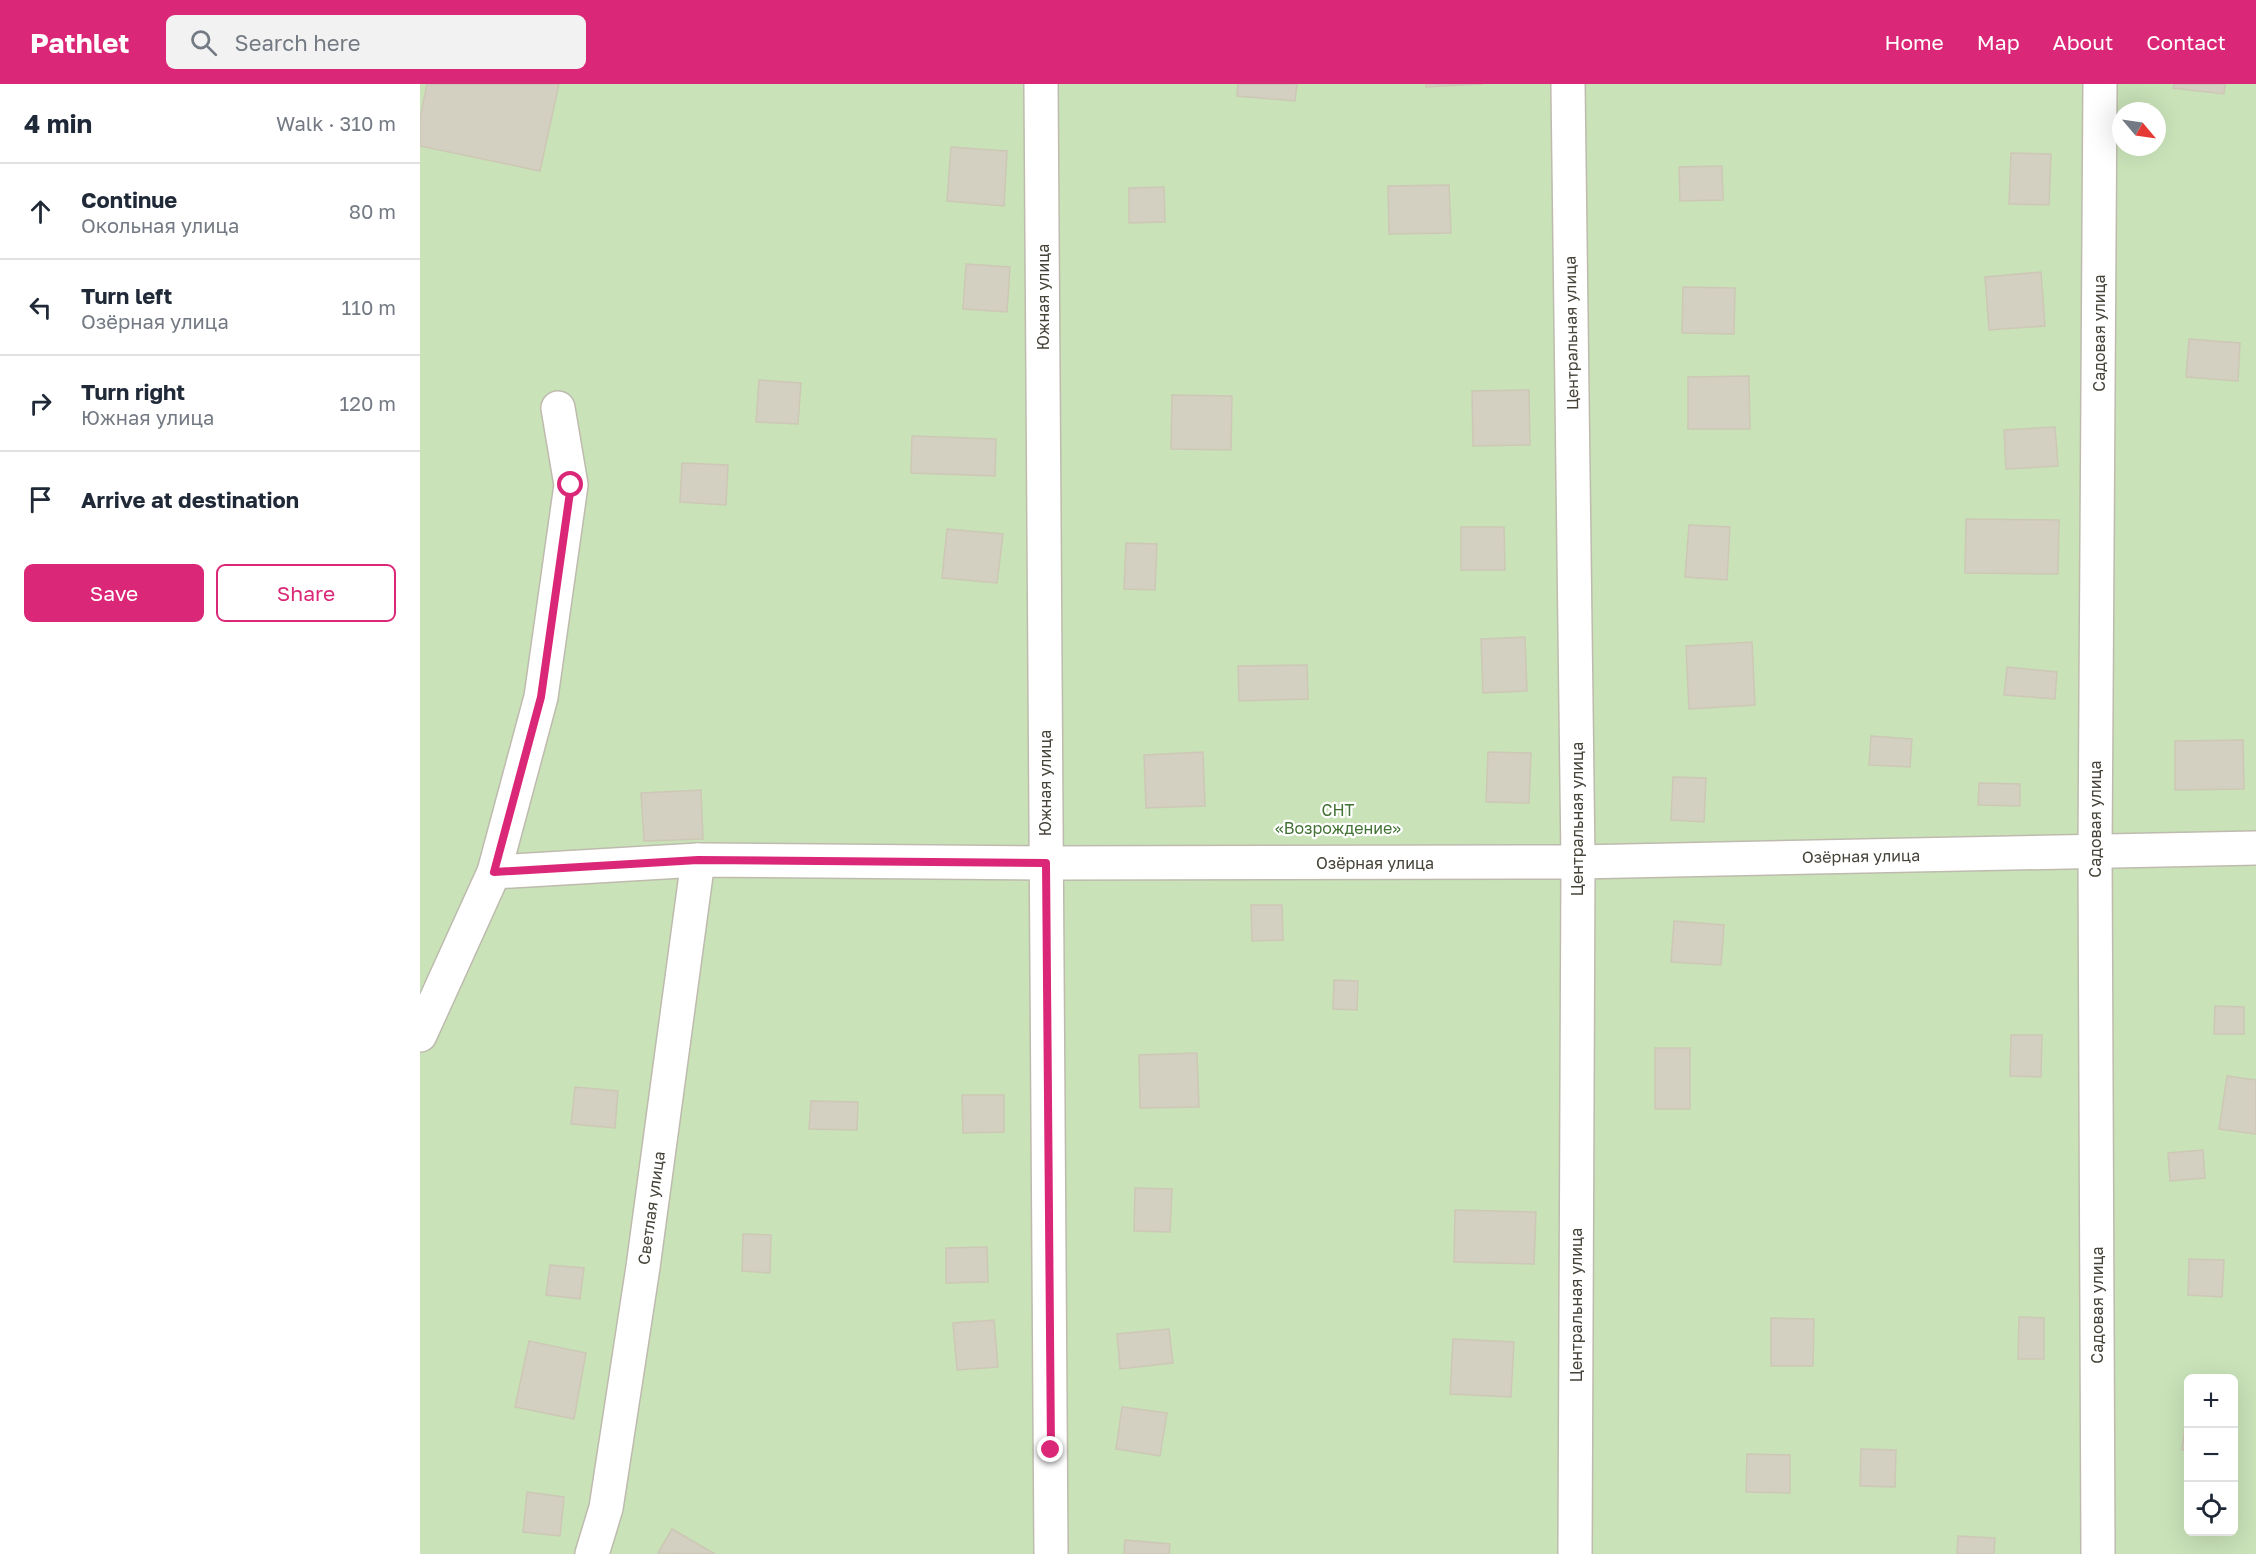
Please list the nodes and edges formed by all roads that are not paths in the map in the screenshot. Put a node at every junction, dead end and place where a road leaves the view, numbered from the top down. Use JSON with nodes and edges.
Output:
{"nodes":[{"id":1,"x":1041,"y":84,"type":"edge"},
{"id":2,"x":1568,"y":84,"type":"edge"},
{"id":3,"x":2100,"y":84,"type":"edge"},
{"id":4,"x":558,"y":408,"type":"dead end"},
{"id":5,"x":2256,"y":848,"type":"edge"},
{"id":6,"x":2095,"y":851,"type":"junction"},
{"id":7,"x":698,"y":860,"type":"junction"},
{"id":8,"x":1578,"y":862,"type":"junction"},
{"id":9,"x":1046,"y":863,"type":"junction"},
{"id":10,"x":494,"y":872,"type":"junction"},
{"id":11,"x":420,"y":1035,"type":"edge"},
{"id":12,"x":592,"y":1554,"type":"edge"},
{"id":13,"x":1051,"y":1554,"type":"edge"},
{"id":14,"x":1575,"y":1554,"type":"edge"},
{"id":15,"x":2098,"y":1554,"type":"edge"}],
"edges":[{"from":1,"to":9,"type":"street","name":"Южная улица"},
{"from":2,"to":8,"type":"street","name":"Центральная улица"},
{"from":3,"to":6,"type":"street","name":"Садовая улица"},
{"from":4,"to":10,"type":"street"},
{"from":5,"to":6,"type":"street","name":"Озёрная улица"},
{"from":6,"to":8,"type":"street","name":"Озёрная улица"},
{"from":6,"to":15,"type":"street","name":"Садовая улица"},
{"from":7,"to":9,"type":"street","name":"Озёрная улица"},
{"from":7,"to":10,"type":"street","name":"Озёрная улица"},
{"from":7,"to":12,"type":"street","name":"Светлая улица"},
{"from":8,"to":9,"type":"street","name":"Озёрная улица"},
{"from":8,"to":14,"type":"street","name":"Центральная улица"},
{"from":9,"to":13,"type":"street","name":"Южная улица"},
{"from":10,"to":11,"type":"street"}]}
